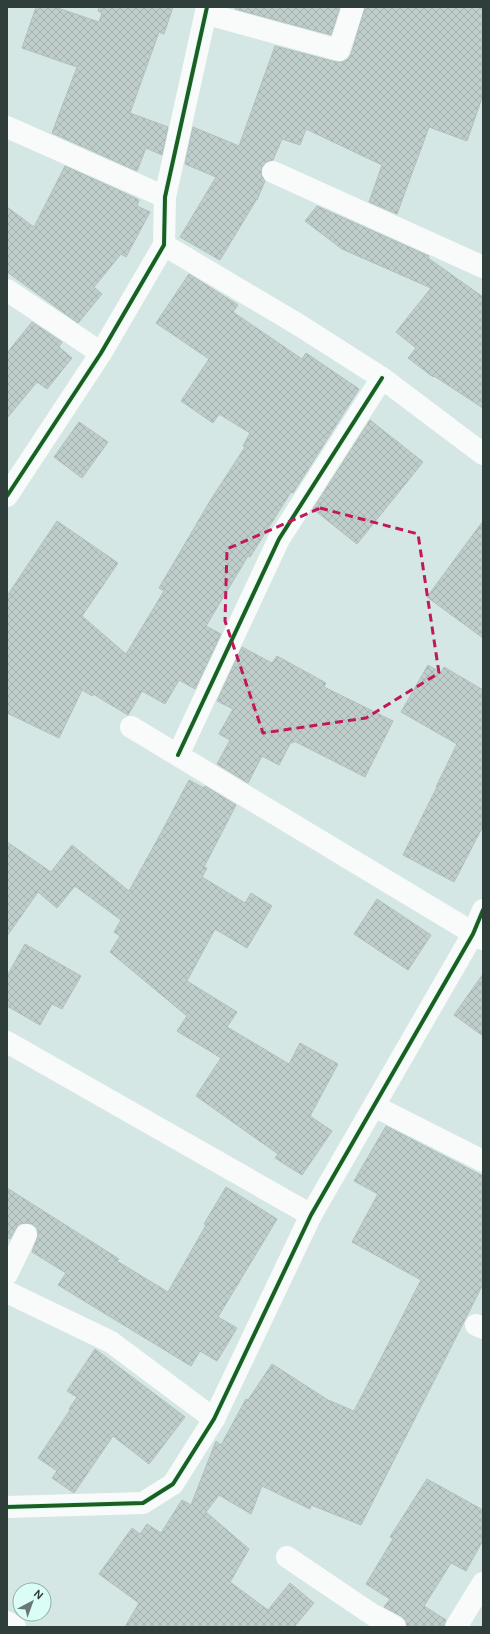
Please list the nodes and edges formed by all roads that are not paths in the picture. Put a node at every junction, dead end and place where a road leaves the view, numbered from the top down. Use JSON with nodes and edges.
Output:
{"nodes":[{"id":1,"x":353,"y":7,"type":"edge"},
{"id":2,"x":207,"y":11,"type":"edge"},
{"id":3,"x":7,"y":127,"type":"edge"},
{"id":4,"x":273,"y":172,"type":"dead end"},
{"id":5,"x":165,"y":197,"type":"junction"},
{"id":6,"x":164,"y":245,"type":"junction"},
{"id":7,"x":483,"y":268,"type":"edge"},
{"id":8,"x":7,"y":290,"type":"edge"},
{"id":9,"x":101,"y":354,"type":"junction"},
{"id":10,"x":382,"y":378,"type":"junction"},
{"id":11,"x":483,"y":454,"type":"edge"},
{"id":12,"x":7,"y":496,"type":"edge"},
{"id":13,"x":131,"y":727,"type":"dead end"},
{"id":14,"x":178,"y":755,"type":"junction"},
{"id":15,"x":483,"y":910,"type":"edge"},
{"id":16,"x":478,"y":936,"type":"edge"},
{"id":17,"x":7,"y":1042,"type":"edge"},
{"id":18,"x":374,"y":1106,"type":"junction"},
{"id":19,"x":483,"y":1161,"type":"edge"},
{"id":20,"x":311,"y":1215,"type":"junction"},
{"id":21,"x":26,"y":1235,"type":"dead end"},
{"id":22,"x":7,"y":1274,"type":"edge"},
{"id":23,"x":7,"y":1292,"type":"edge"},
{"id":24,"x":214,"y":1419,"type":"junction"},
{"id":25,"x":7,"y":1507,"type":"edge"},
{"id":26,"x":287,"y":1557,"type":"dead end"},
{"id":27,"x":483,"y":1583,"type":"edge"},
{"id":28,"x":7,"y":1622,"type":"edge"},
{"id":29,"x":15,"y":1627,"type":"edge"},
{"id":30,"x":395,"y":1627,"type":"edge"},
{"id":31,"x":456,"y":1627,"type":"edge"}],
"edges":[{"from":1,"to":2,"type":"street"},
{"from":2,"to":5,"type":"street"},
{"from":3,"to":5,"type":"street"},
{"from":4,"to":7,"type":"street"},
{"from":5,"to":6,"type":"street"},
{"from":6,"to":9,"type":"street"},
{"from":6,"to":10,"type":"street"},
{"from":8,"to":9,"type":"street"},
{"from":9,"to":12,"type":"street"},
{"from":10,"to":11,"type":"street"},
{"from":10,"to":14,"type":"street"},
{"from":13,"to":14,"type":"street"},
{"from":14,"to":16,"type":"street"},
{"from":15,"to":16,"type":"street"},
{"from":16,"to":18,"type":"street"},
{"from":17,"to":20,"type":"street"},
{"from":18,"to":19,"type":"street"},
{"from":18,"to":20,"type":"street"},
{"from":20,"to":24,"type":"street"},
{"from":21,"to":22,"type":"street"},
{"from":23,"to":24,"type":"street"},
{"from":24,"to":25,"type":"street"},
{"from":26,"to":30,"type":"street"},
{"from":27,"to":31,"type":"street"},
{"from":28,"to":29,"type":"street"}]}
